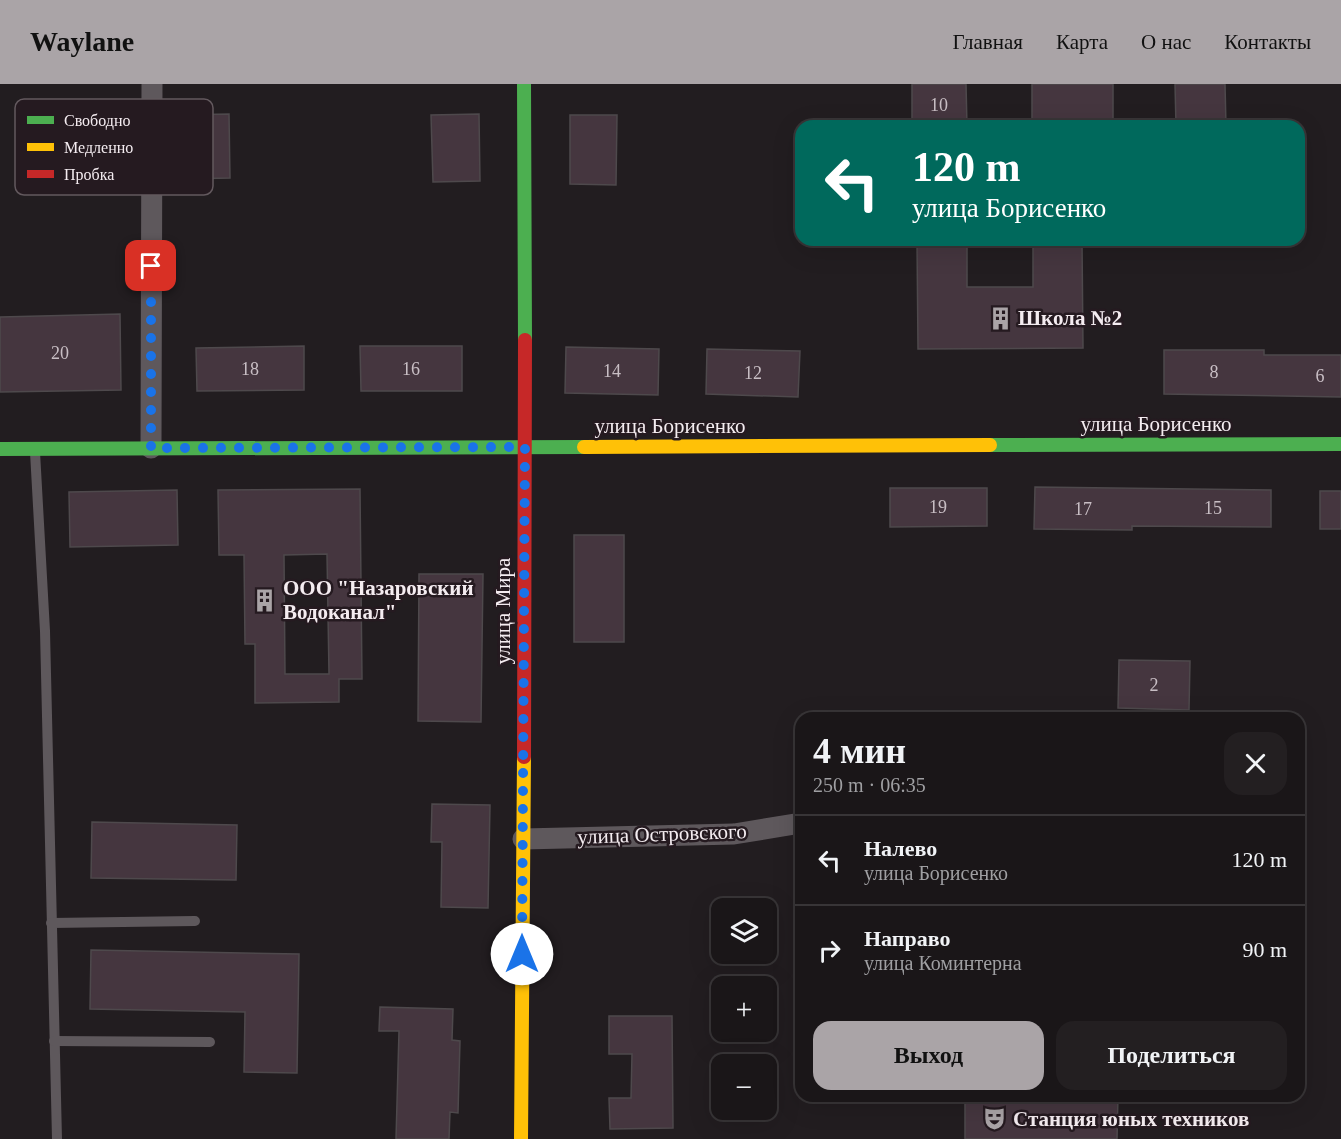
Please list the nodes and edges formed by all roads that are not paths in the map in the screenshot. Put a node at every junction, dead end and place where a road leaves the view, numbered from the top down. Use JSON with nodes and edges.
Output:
{"nodes":[{"id":1,"x":152,"y":84,"type":"edge"},
{"id":2,"x":524,"y":84,"type":"edge"},
{"id":3,"x":152,"y":99,"type":"edge"},
{"id":4,"x":152,"y":195,"type":"edge"},
{"id":5,"x":1341,"y":444,"type":"edge"},
{"id":6,"x":525,"y":447,"type":"junction"},
{"id":7,"x":35,"y":448,"type":"junction"},
{"id":8,"x":151,"y":448,"type":"junction"},
{"id":9,"x":0,"y":449,"type":"edge"},
{"id":10,"x":795,"y":824,"type":"edge"},
{"id":11,"x":523,"y":839,"type":"junction"},
{"id":12,"x":195,"y":921,"type":"dead end"},
{"id":13,"x":51,"y":923,"type":"junction"},
{"id":14,"x":54,"y":1041,"type":"junction"},
{"id":15,"x":210,"y":1042,"type":"dead end"},
{"id":16,"x":57,"y":1139,"type":"edge"},
{"id":17,"x":520,"y":1139,"type":"edge"}],
"edges":[{"from":1,"to":3,"type":"street"},
{"from":2,"to":6,"type":"street","name":"улица Мира"},
{"from":4,"to":8,"type":"street"},
{"from":5,"to":6,"type":"street","name":"улица Борисенко"},
{"from":6,"to":8,"type":"street","name":"улица Борисенко"},
{"from":6,"to":11,"type":"street","name":"улица Мира"},
{"from":7,"to":8,"type":"street","name":"улица Борисенко"},
{"from":7,"to":9,"type":"street","name":"улица Борисенко"},
{"from":7,"to":13,"type":"lane"},
{"from":10,"to":11,"type":"street","name":"улица Островского"},
{"from":11,"to":17,"type":"street","name":"улица Мира"},
{"from":12,"to":13,"type":"lane"},
{"from":13,"to":14,"type":"lane"},
{"from":14,"to":15,"type":"lane"},
{"from":14,"to":16,"type":"lane"}]}
